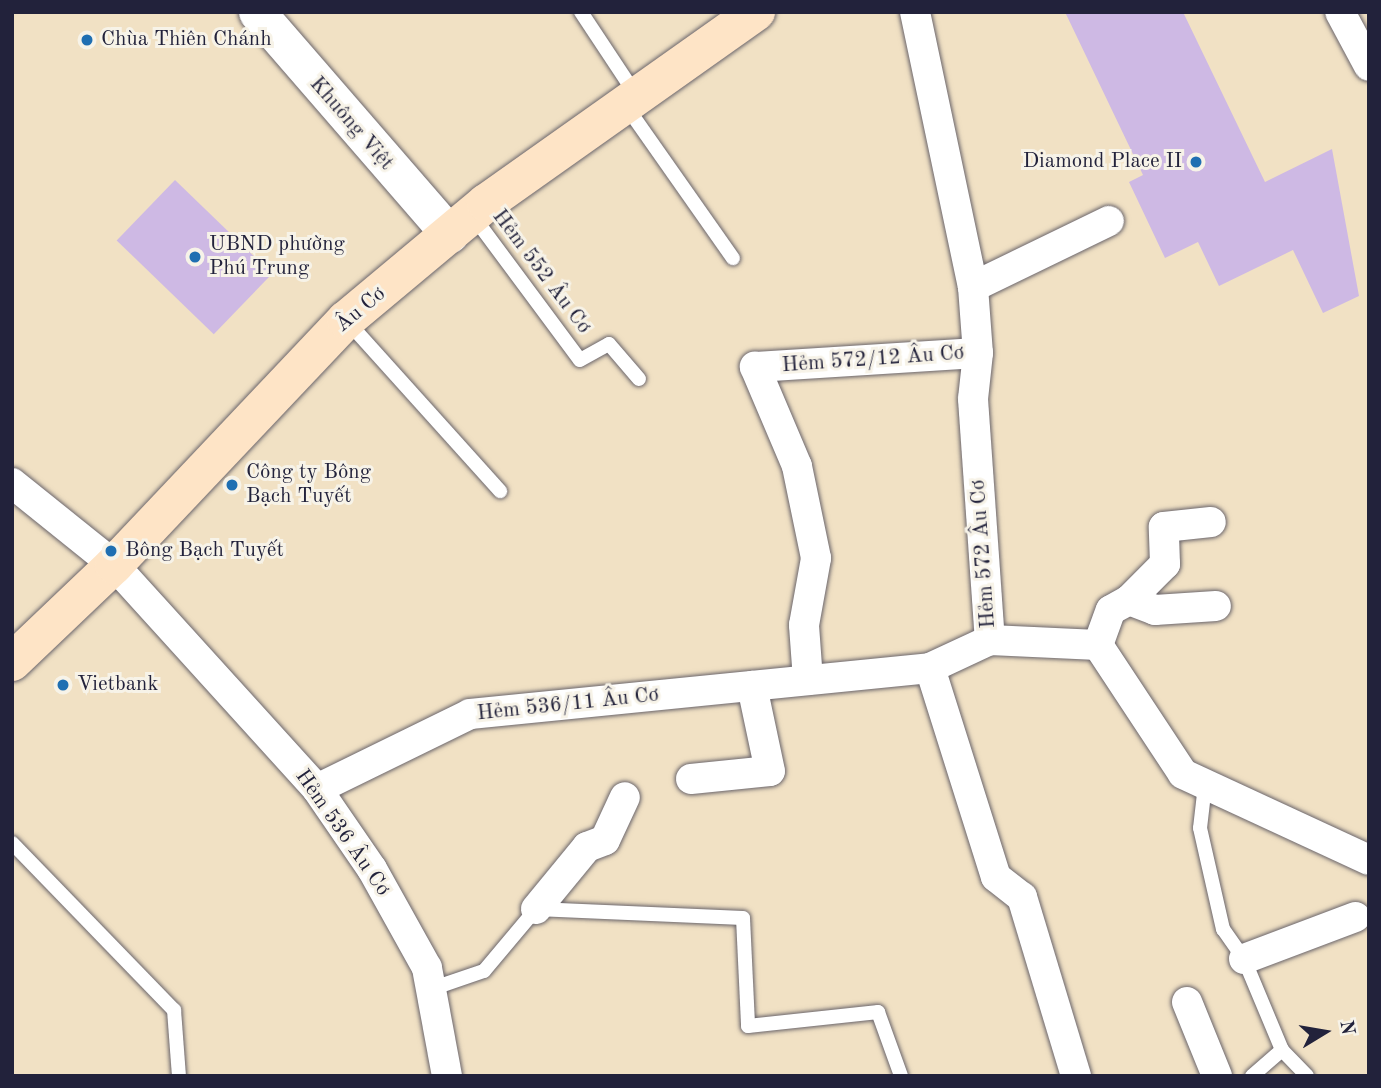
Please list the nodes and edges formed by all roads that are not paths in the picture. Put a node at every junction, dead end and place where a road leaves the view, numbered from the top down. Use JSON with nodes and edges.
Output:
{"nodes":[{"id":1,"x":257,"y":12,"type":"edge"},
{"id":2,"x":581,"y":12,"type":"edge"},
{"id":3,"x":756,"y":12,"type":"edge"},
{"id":4,"x":915,"y":12,"type":"edge"},
{"id":5,"x":1340,"y":12,"type":"edge"},
{"id":6,"x":1369,"y":66,"type":"edge"},
{"id":7,"x":631,"y":101,"type":"junction"},
{"id":8,"x":1109,"y":221,"type":"dead end"},
{"id":9,"x":460,"y":224,"type":"junction"},
{"id":10,"x":733,"y":258,"type":"dead end"},
{"id":11,"x":973,"y":287,"type":"junction"},
{"id":12,"x":346,"y":320,"type":"junction"},
{"id":13,"x":978,"y":353,"type":"junction"},
{"id":14,"x":639,"y":379,"type":"dead end"},
{"id":15,"x":12,"y":483,"type":"edge"},
{"id":16,"x":500,"y":491,"type":"dead end"},
{"id":17,"x":1211,"y":522,"type":"dead end"},
{"id":18,"x":114,"y":565,"type":"junction"},
{"id":19,"x":1129,"y":600,"type":"junction"},
{"id":20,"x":1216,"y":607,"type":"dead end"},
{"id":21,"x":990,"y":640,"type":"junction"},
{"id":22,"x":1098,"y":645,"type":"junction"},
{"id":23,"x":12,"y":662,"type":"edge"},
{"id":24,"x":930,"y":668,"type":"junction"},
{"id":25,"x":808,"y":680,"type":"junction"},
{"id":26,"x":752,"y":686,"type":"junction"},
{"id":27,"x":691,"y":779,"type":"dead end"},
{"id":28,"x":1205,"y":785,"type":"junction"},
{"id":29,"x":317,"y":789,"type":"junction"},
{"id":30,"x":625,"y":797,"type":"dead end"},
{"id":31,"x":12,"y":843,"type":"edge"},
{"id":32,"x":1369,"y":860,"type":"edge"},
{"id":33,"x":536,"y":909,"type":"junction"},
{"id":34,"x":1355,"y":917,"type":"dead end"},
{"id":35,"x":1244,"y":959,"type":"junction"},
{"id":36,"x":431,"y":989,"type":"junction"},
{"id":37,"x":1187,"y":1002,"type":"dead end"},
{"id":38,"x":1282,"y":1049,"type":"junction"},
{"id":39,"x":179,"y":1076,"type":"edge"},
{"id":40,"x":447,"y":1076,"type":"edge"},
{"id":41,"x":901,"y":1076,"type":"edge"},
{"id":42,"x":1076,"y":1076,"type":"edge"},
{"id":43,"x":1217,"y":1076,"type":"edge"},
{"id":44,"x":1252,"y":1076,"type":"edge"},
{"id":45,"x":1307,"y":1076,"type":"edge"}],
"edges":[{"from":1,"to":9,"type":"street","name":"Khuông Việt"},
{"from":2,"to":7,"type":"lane"},
{"from":3,"to":7,"type":"main road","name":"Âu Cơ"},
{"from":4,"to":11,"type":"street","name":"Hẻm 572 Âu Cơ"},
{"from":5,"to":6,"type":"street"},
{"from":7,"to":9,"type":"main road","name":"Âu Cơ"},
{"from":7,"to":10,"type":"lane"},
{"from":8,"to":11,"type":"street"},
{"from":9,"to":12,"type":"main road","name":"Âu Cơ"},
{"from":9,"to":14,"type":"lane","name":"Hẻm 552 Âu Cơ"},
{"from":11,"to":13,"type":"street","name":"Hẻm 572 Âu Cơ"},
{"from":12,"to":16,"type":"lane"},
{"from":12,"to":18,"type":"main road","name":"Âu Cơ"},
{"from":13,"to":21,"type":"street","name":"Hẻm 572 Âu Cơ"},
{"from":13,"to":25,"type":"street","name":"Hẻm 572/12 Âu Cơ"},
{"from":15,"to":18,"type":"street","name":"Hẻm 536 Âu Cơ"},
{"from":17,"to":19,"type":"street"},
{"from":18,"to":23,"type":"main road","name":"Âu Cơ"},
{"from":18,"to":29,"type":"street","name":"Hẻm 536 Âu Cơ"},
{"from":19,"to":20,"type":"street"},
{"from":19,"to":22,"type":"street"},
{"from":21,"to":22,"type":"street"},
{"from":21,"to":24,"type":"street","name":"Hẻm 572 Âu Cơ"},
{"from":22,"to":28,"type":"street"},
{"from":24,"to":25,"type":"street","name":"Hẻm 572 Âu Cơ"},
{"from":24,"to":42,"type":"street"},
{"from":25,"to":26,"type":"street","name":"Hẻm 536/11 Âu Cơ"},
{"from":26,"to":27,"type":"street"},
{"from":26,"to":29,"type":"street","name":"Hẻm 536/11 Âu Cơ"},
{"from":28,"to":32,"type":"street"},
{"from":28,"to":35,"type":"lane"},
{"from":29,"to":36,"type":"street","name":"Hẻm 536 Âu Cơ"},
{"from":30,"to":33,"type":"street"},
{"from":31,"to":39,"type":"lane"},
{"from":33,"to":36,"type":"lane"},
{"from":33,"to":41,"type":"lane"},
{"from":34,"to":35,"type":"street"},
{"from":35,"to":38,"type":"lane"},
{"from":36,"to":40,"type":"street","name":"Hẻm 536 Âu Cơ"},
{"from":37,"to":43,"type":"street"},
{"from":38,"to":44,"type":"lane"},
{"from":38,"to":45,"type":"lane"}]}
